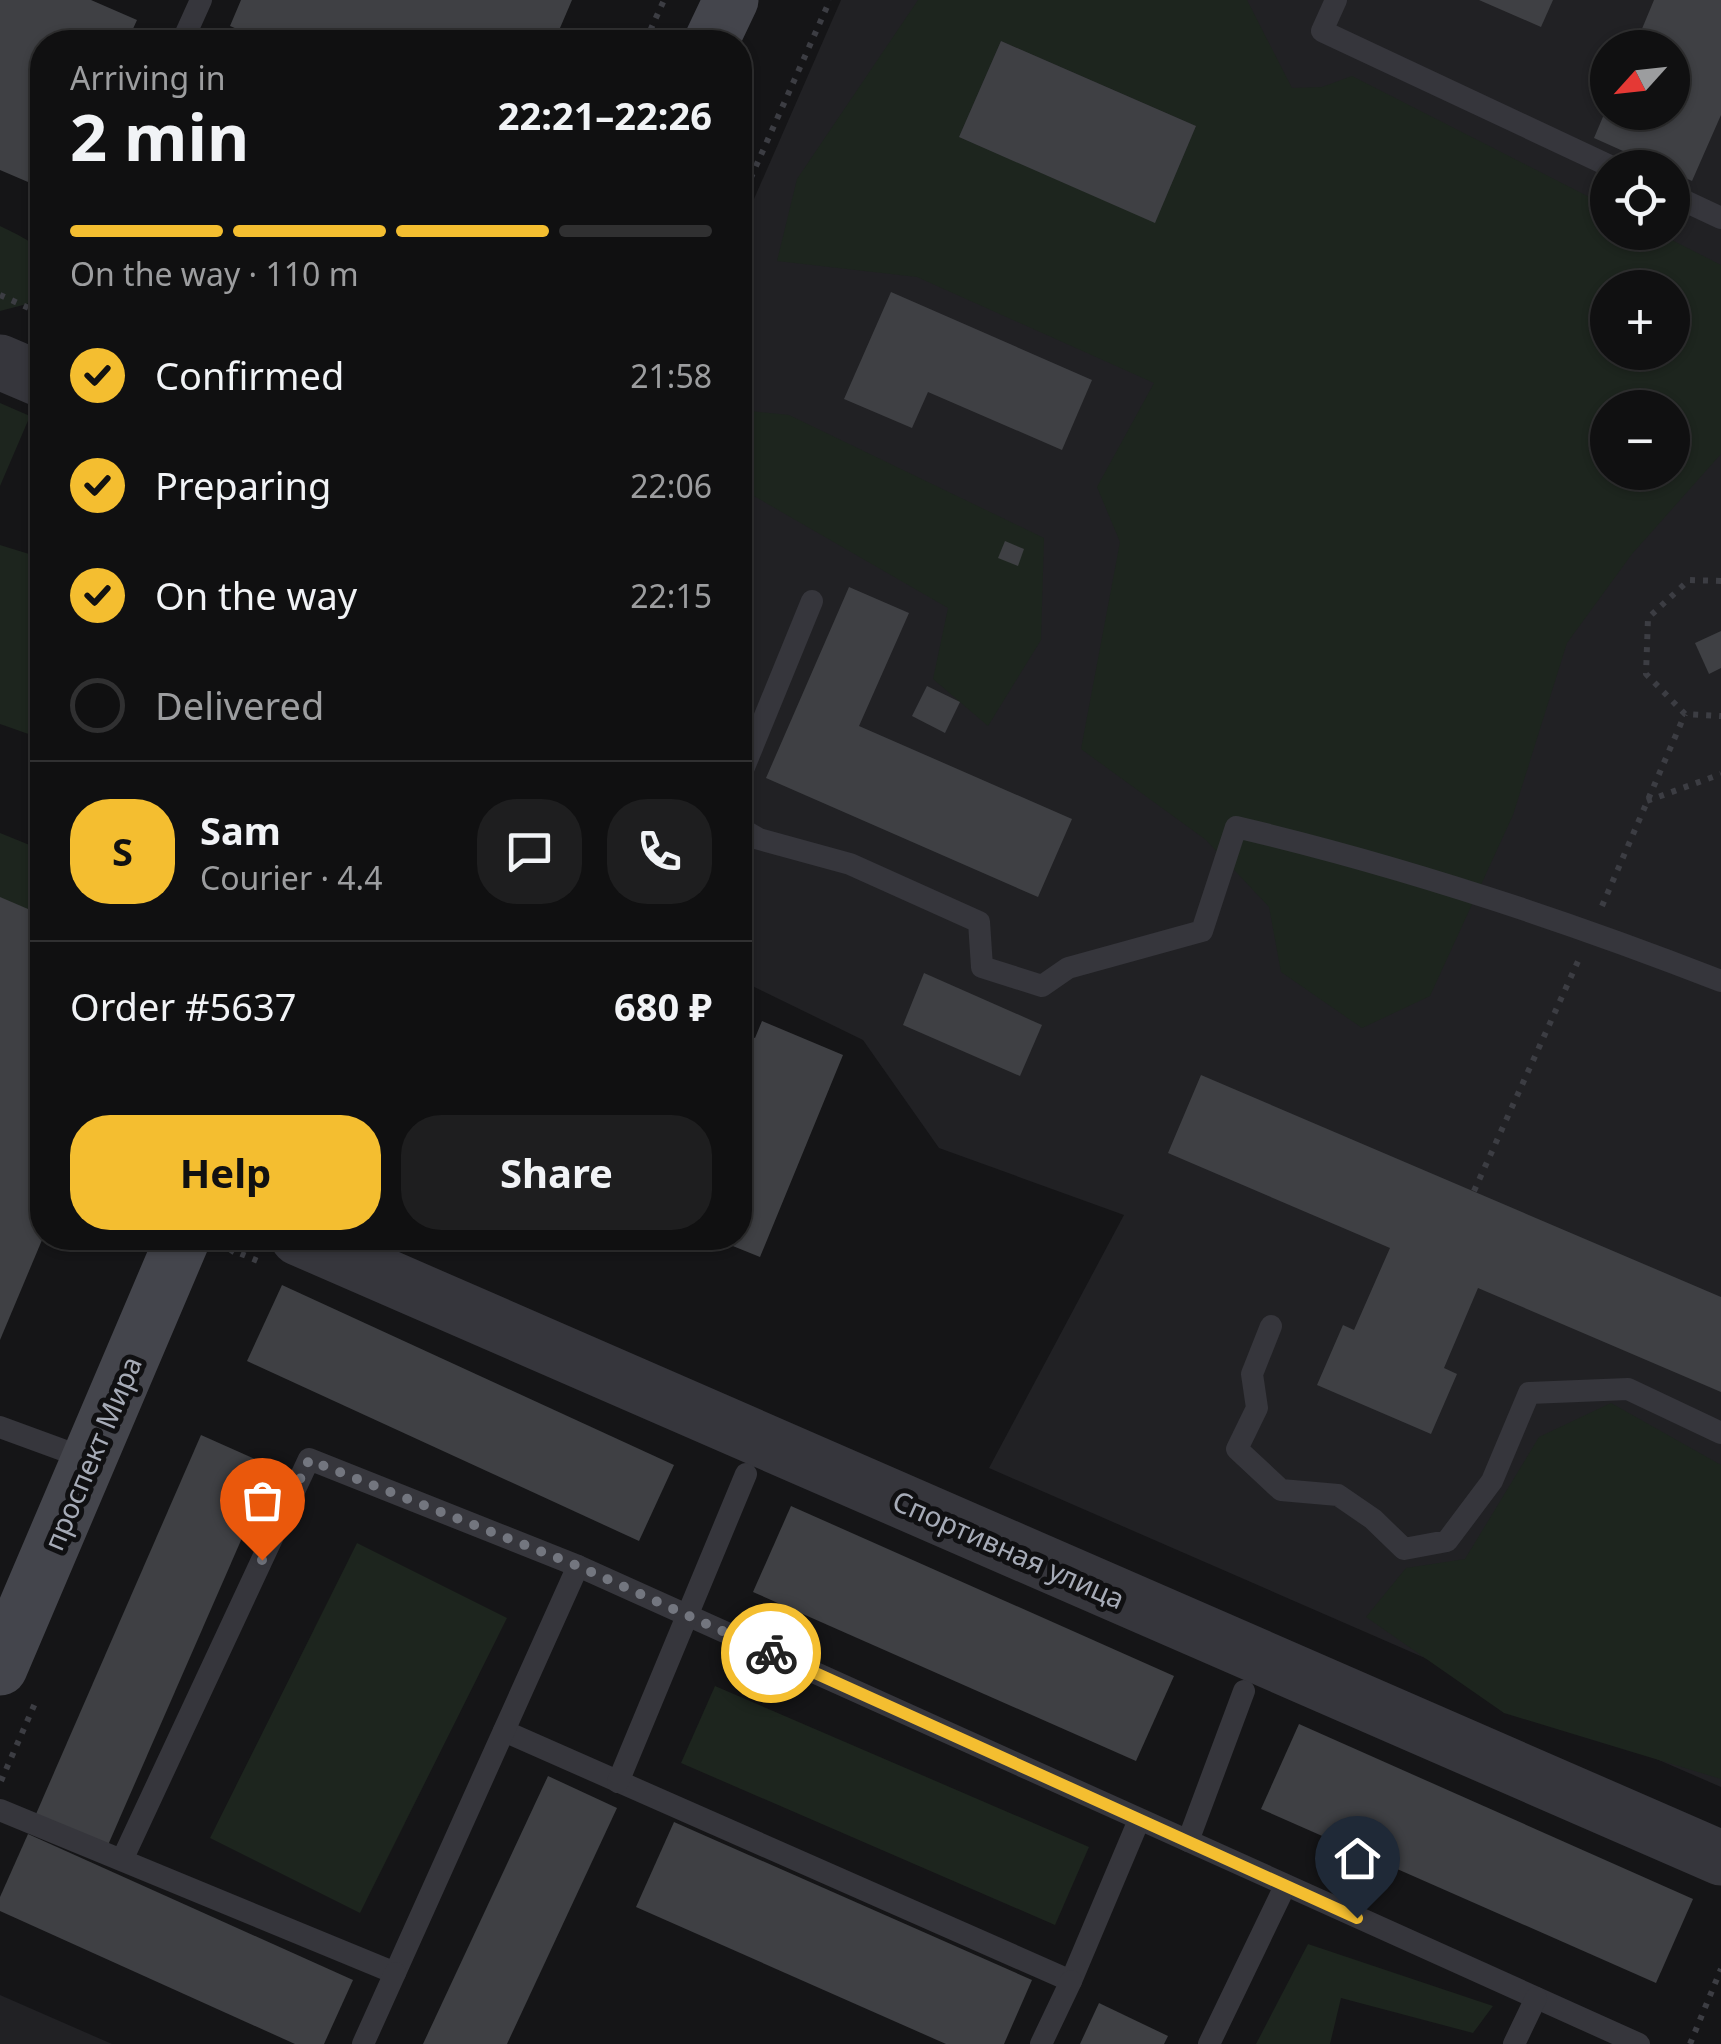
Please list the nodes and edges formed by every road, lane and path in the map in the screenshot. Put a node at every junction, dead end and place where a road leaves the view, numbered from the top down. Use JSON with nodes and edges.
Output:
{"nodes":[{"id":1,"x":201,"y":0,"type":"edge"},
{"id":2,"x":664,"y":0,"type":"edge"},
{"id":3,"x":731,"y":0,"type":"edge"},
{"id":4,"x":830,"y":0,"type":"edge"},
{"id":5,"x":1336,"y":0,"type":"edge"},
{"id":6,"x":187,"y":30,"type":"edge"},
{"id":7,"x":650,"y":30,"type":"edge"},
{"id":8,"x":717,"y":30,"type":"edge"},
{"id":9,"x":1590,"y":157,"type":"edge"},
{"id":10,"x":752,"y":175,"type":"edge"},
{"id":11,"x":1690,"y":203,"type":"edge"},
{"id":12,"x":1721,"y":218,"type":"edge"},
{"id":13,"x":0,"y":295,"type":"edge"},
{"id":14,"x":30,"y":309,"type":"edge"},
{"id":15,"x":1721,"y":581,"type":"edge"},
{"id":16,"x":812,"y":601,"type":"dead end"},
{"id":17,"x":1721,"y":716,"type":"edge"},
{"id":18,"x":752,"y":748,"type":"edge"},
{"id":19,"x":1721,"y":774,"type":"edge"},
{"id":20,"x":1648,"y":801,"type":"dead end"},
{"id":21,"x":752,"y":835,"type":"edge"},
{"id":22,"x":1721,"y":982,"type":"edge"},
{"id":23,"x":178,"y":1250,"type":"edge"},
{"id":24,"x":326,"y":1250,"type":"edge"},
{"id":25,"x":1271,"y":1326,"type":"dead end"},
{"id":26,"x":0,"y":1427,"type":"edge"},
{"id":27,"x":1721,"y":1434,"type":"edge"},
{"id":28,"x":90,"y":1460,"type":"junction"},
{"id":29,"x":746,"y":1474,"type":"dead end"},
{"id":30,"x":578,"y":1566,"type":"junction"},
{"id":31,"x":686,"y":1615,"type":"junction"},
{"id":32,"x":0,"y":1668,"type":"edge"},
{"id":33,"x":1244,"y":1691,"type":"dead end"},
{"id":34,"x":504,"y":1731,"type":"junction"},
{"id":35,"x":618,"y":1782,"type":"junction"},
{"id":36,"x":0,"y":1810,"type":"edge"},
{"id":37,"x":1140,"y":1820,"type":"junction"},
{"id":38,"x":1188,"y":1841,"type":"junction"},
{"id":39,"x":1721,"y":1858,"type":"edge"},
{"id":40,"x":122,"y":1860,"type":"junction"},
{"id":41,"x":1285,"y":1886,"type":"junction"},
{"id":42,"x":1721,"y":1969,"type":"edge"},
{"id":43,"x":395,"y":1973,"type":"junction"},
{"id":44,"x":1070,"y":1980,"type":"junction"},
{"id":45,"x":1536,"y":1998,"type":"junction"},
{"id":46,"x":363,"y":2044,"type":"edge"},
{"id":47,"x":1041,"y":2044,"type":"edge"},
{"id":48,"x":1208,"y":2044,"type":"edge"},
{"id":49,"x":1514,"y":2044,"type":"edge"},
{"id":50,"x":1638,"y":2044,"type":"edge"},
{"id":51,"x":1690,"y":2044,"type":"edge"}],
"edges":[{"from":1,"to":6,"type":"lane"},
{"from":2,"to":7,"type":"path"},
{"from":3,"to":8,"type":"main road"},
{"from":4,"to":10,"type":"path"},
{"from":5,"to":9,"type":"lane"},
{"from":11,"to":12,"type":"lane"},
{"from":13,"to":14,"type":"path"},
{"from":15,"to":17,"type":"path"},
{"from":16,"to":18,"type":"lane"},
{"from":19,"to":20,"type":"path"},
{"from":21,"to":22,"type":"lane"},
{"from":23,"to":28,"type":"main road","name":"проспект Мира"},
{"from":24,"to":39,"type":"street","name":"Спортивная улица"},
{"from":25,"to":27,"type":"lane"},
{"from":26,"to":28,"type":"lane"},
{"from":28,"to":32,"type":"main road","name":"проспект Мира"},
{"from":29,"to":31,"type":"lane"},
{"from":30,"to":31,"type":"lane"},
{"from":30,"to":34,"type":"lane"},
{"from":30,"to":40,"type":"lane"},
{"from":31,"to":35,"type":"lane"},
{"from":31,"to":37,"type":"lane"},
{"from":33,"to":38,"type":"lane"},
{"from":34,"to":35,"type":"lane"},
{"from":34,"to":43,"type":"lane"},
{"from":35,"to":44,"type":"lane"},
{"from":36,"to":40,"type":"lane"},
{"from":37,"to":38,"type":"lane"},
{"from":37,"to":44,"type":"lane"},
{"from":38,"to":41,"type":"lane"},
{"from":40,"to":43,"type":"lane"},
{"from":41,"to":45,"type":"lane"},
{"from":41,"to":48,"type":"lane"},
{"from":42,"to":51,"type":"path"},
{"from":43,"to":46,"type":"lane"},
{"from":44,"to":47,"type":"lane"},
{"from":45,"to":49,"type":"lane"},
{"from":45,"to":50,"type":"lane"}]}
